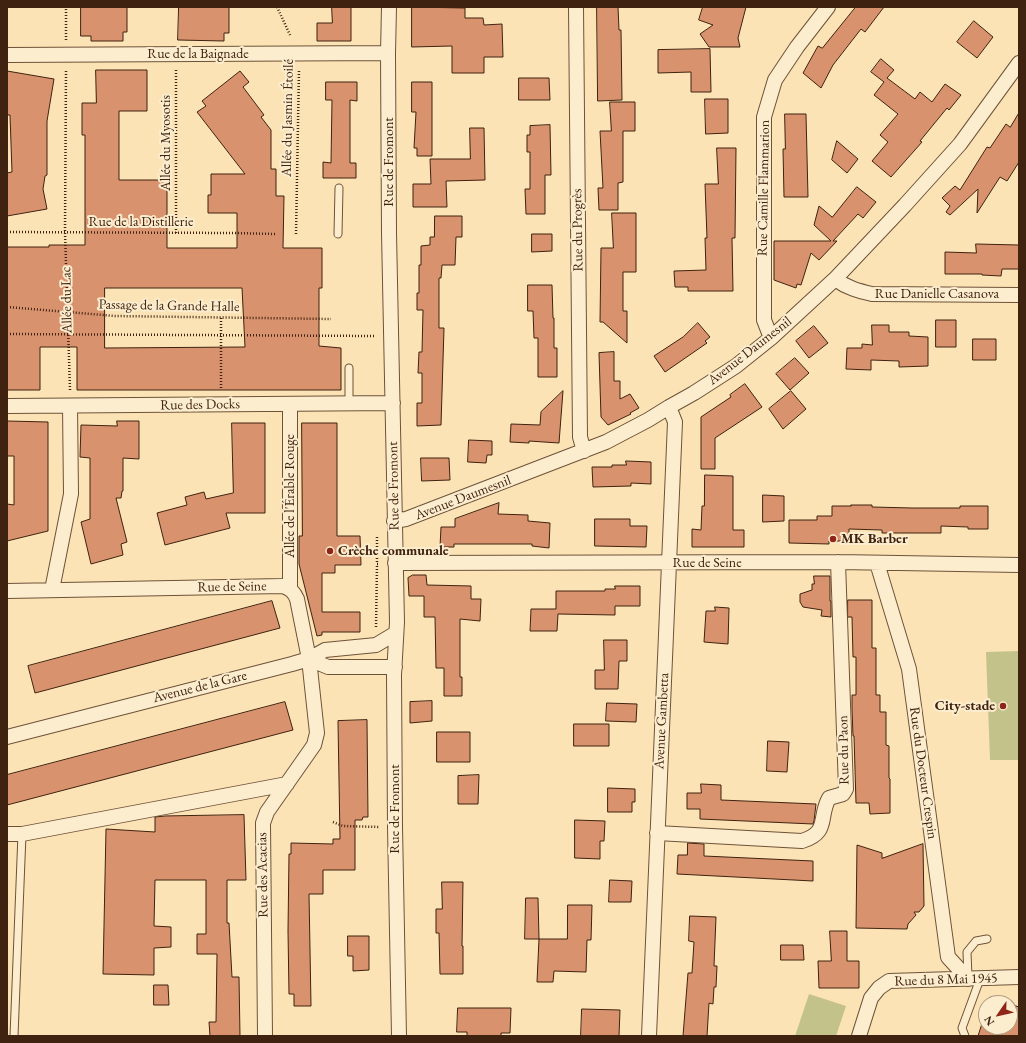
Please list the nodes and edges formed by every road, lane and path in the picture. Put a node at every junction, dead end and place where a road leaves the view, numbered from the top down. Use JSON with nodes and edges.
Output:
{"nodes":[{"id":1,"x":66,"y":7,"type":"edge"},
{"id":2,"x":277,"y":7,"type":"edge"},
{"id":3,"x":389,"y":7,"type":"edge"},
{"id":4,"x":576,"y":7,"type":"edge"},
{"id":5,"x":828,"y":7,"type":"edge"},
{"id":6,"x":388,"y":53,"type":"junction"},
{"id":7,"x":66,"y":54,"type":"junction"},
{"id":8,"x":176,"y":54,"type":"junction"},
{"id":9,"x":299,"y":54,"type":"junction"},
{"id":10,"x":7,"y":55,"type":"edge"},
{"id":11,"x":1019,"y":63,"type":"edge"},
{"id":12,"x":339,"y":188,"type":"dead end"},
{"id":13,"x":7,"y":232,"type":"edge"},
{"id":14,"x":65,"y":232,"type":"junction"},
{"id":15,"x":176,"y":233,"type":"junction"},
{"id":16,"x":275,"y":234,"type":"dead end"},
{"id":17,"x":296,"y":234,"type":"dead end"},
{"id":18,"x":338,"y":234,"type":"dead end"},
{"id":19,"x":835,"y":279,"type":"junction"},
{"id":20,"x":1019,"y":294,"type":"edge"},
{"id":21,"x":7,"y":308,"type":"edge"},
{"id":22,"x":68,"y":313,"type":"junction"},
{"id":23,"x":222,"y":318,"type":"junction"},
{"id":24,"x":331,"y":319,"type":"dead end"},
{"id":25,"x":7,"y":334,"type":"edge"},
{"id":26,"x":68,"y":334,"type":"junction"},
{"id":27,"x":222,"y":335,"type":"junction"},
{"id":28,"x":378,"y":336,"type":"dead end"},
{"id":29,"x":771,"y":338,"type":"junction"},
{"id":30,"x":349,"y":368,"type":"dead end"},
{"id":31,"x":393,"y":403,"type":"junction"},
{"id":32,"x":290,"y":404,"type":"junction"},
{"id":33,"x":349,"y":404,"type":"junction"},
{"id":34,"x":221,"y":405,"type":"junction"},
{"id":35,"x":7,"y":406,"type":"edge"},
{"id":36,"x":70,"y":406,"type":"junction"},
{"id":37,"x":669,"y":406,"type":"junction"},
{"id":38,"x":584,"y":451,"type":"junction"},
{"id":39,"x":394,"y":521,"type":"junction"},
{"id":40,"x":838,"y":562,"type":"junction"},
{"id":41,"x":395,"y":563,"type":"junction"},
{"id":42,"x":669,"y":563,"type":"junction"},
{"id":43,"x":877,"y":563,"type":"junction"},
{"id":44,"x":377,"y":564,"type":"dead end"},
{"id":45,"x":1019,"y":565,"type":"edge"},
{"id":46,"x":290,"y":589,"type":"junction"},
{"id":47,"x":52,"y":590,"type":"junction"},
{"id":48,"x":7,"y":591,"type":"edge"},
{"id":49,"x":396,"y":633,"type":"junction"},
{"id":50,"x":376,"y":645,"type":"junction"},
{"id":51,"x":309,"y":659,"type":"junction"},
{"id":52,"x":395,"y":667,"type":"junction"},
{"id":53,"x":7,"y":737,"type":"edge"},
{"id":54,"x":287,"y":784,"type":"junction"},
{"id":55,"x":333,"y":822,"type":"dead end"},
{"id":56,"x":395,"y":827,"type":"junction"},
{"id":57,"x":657,"y":833,"type":"junction"},
{"id":58,"x":7,"y":834,"type":"edge"},
{"id":59,"x":22,"y":834,"type":"junction"},
{"id":60,"x":987,"y":939,"type":"dead end"},
{"id":61,"x":1019,"y":977,"type":"edge"},
{"id":62,"x":974,"y":979,"type":"junction"},
{"id":63,"x":14,"y":1036,"type":"edge"},
{"id":64,"x":265,"y":1036,"type":"edge"},
{"id":65,"x":399,"y":1036,"type":"edge"},
{"id":66,"x":649,"y":1036,"type":"edge"},
{"id":67,"x":859,"y":1036,"type":"edge"},
{"id":68,"x":965,"y":1036,"type":"edge"}],
"edges":[{"from":1,"to":7,"type":"path","name":"Allée du Lac"},
{"from":2,"to":9,"type":"path","name":"Allée du Jasmin Étoilé"},
{"from":3,"to":6,"type":"street","name":"Rue de Fromont"},
{"from":4,"to":38,"type":"street","name":"Rue du Progrès"},
{"from":5,"to":29,"type":"street","name":"Rue Camille Flammarion"},
{"from":6,"to":9,"type":"street","name":"Rue de la Baignade"},
{"from":6,"to":31,"type":"street","name":"Rue de Fromont"},
{"from":7,"to":8,"type":"street","name":"Rue de la Baignade"},
{"from":7,"to":10,"type":"street","name":"Rue de la Baignade"},
{"from":7,"to":14,"type":"path","name":"Allée du Lac"},
{"from":8,"to":9,"type":"street","name":"Rue de la Baignade"},
{"from":8,"to":15,"type":"path","name":"Allée du Myosotis"},
{"from":9,"to":17,"type":"path","name":"Allée du Jasmin Étoilé"},
{"from":11,"to":19,"type":"street","name":"Avenue Daumesnil"},
{"from":12,"to":18,"type":"lane"},
{"from":13,"to":14,"type":"path","name":"Rue de la Distillerie"},
{"from":14,"to":15,"type":"path","name":"Rue de la Distillerie"},
{"from":14,"to":22,"type":"path","name":"Allée du Lac"},
{"from":15,"to":16,"type":"path","name":"Rue de la Distillerie"},
{"from":19,"to":20,"type":"street","name":"Rue Danielle Casanova"},
{"from":19,"to":29,"type":"street","name":"Avenue Daumesnil"},
{"from":21,"to":22,"type":"path","name":"Passage de la Grande Halle"},
{"from":22,"to":23,"type":"path","name":"Passage de la Grande Halle"},
{"from":22,"to":26,"type":"path","name":"Allée du Lac"},
{"from":23,"to":24,"type":"path","name":"Passage de la Grande Halle"},
{"from":23,"to":27,"type":"path"},
{"from":25,"to":26,"type":"path"},
{"from":26,"to":27,"type":"path"},
{"from":26,"to":36,"type":"path","name":"Allée du Lac"},
{"from":27,"to":28,"type":"path"},
{"from":27,"to":34,"type":"path"},
{"from":29,"to":37,"type":"street","name":"Avenue Daumesnil"},
{"from":30,"to":33,"type":"lane"},
{"from":31,"to":33,"type":"street","name":"Rue des Docks"},
{"from":31,"to":39,"type":"street","name":"Rue de Fromont"},
{"from":32,"to":33,"type":"street","name":"Rue des Docks"},
{"from":32,"to":34,"type":"street","name":"Rue des Docks"},
{"from":32,"to":46,"type":"street","name":"Allée de l'Érable Rouge"},
{"from":34,"to":36,"type":"street","name":"Rue des Docks"},
{"from":35,"to":36,"type":"street","name":"Rue des Docks"},
{"from":36,"to":47,"type":"street"},
{"from":37,"to":38,"type":"street","name":"Avenue Daumesnil"},
{"from":37,"to":42,"type":"street","name":"Avenue Gambetta"},
{"from":38,"to":39,"type":"street","name":"Avenue Daumesnil"},
{"from":39,"to":41,"type":"street","name":"Rue de Fromont"},
{"from":40,"to":42,"type":"street","name":"Rue de Seine"},
{"from":40,"to":43,"type":"street","name":"Rue de Seine"},
{"from":40,"to":57,"type":"street","name":"Rue du Paon"},
{"from":41,"to":42,"type":"street","name":"Rue de Seine"},
{"from":41,"to":49,"type":"street","name":"Rue de Fromont"},
{"from":42,"to":57,"type":"street","name":"Avenue Gambetta"},
{"from":43,"to":45,"type":"street","name":"Rue de Seine"},
{"from":43,"to":62,"type":"street","name":"Rue du Docteur Crespin"},
{"from":44,"to":50,"type":"path"},
{"from":46,"to":47,"type":"street","name":"Rue de Seine"},
{"from":46,"to":51,"type":"street"},
{"from":47,"to":48,"type":"street","name":"Rue de Seine"},
{"from":49,"to":50,"type":"street"},
{"from":49,"to":52,"type":"street","name":"Rue de Fromont"},
{"from":50,"to":51,"type":"street"},
{"from":51,"to":52,"type":"street"},
{"from":51,"to":53,"type":"street","name":"Avenue de la Gare"},
{"from":51,"to":54,"type":"street","name":"Rue des Acacias"},
{"from":52,"to":56,"type":"street","name":"Rue de Fromont"},
{"from":54,"to":59,"type":"street"},
{"from":54,"to":64,"type":"street","name":"Rue des Acacias"},
{"from":55,"to":56,"type":"path"},
{"from":56,"to":65,"type":"street","name":"Rue de Fromont"},
{"from":57,"to":66,"type":"street","name":"Avenue Gambetta"},
{"from":58,"to":59,"type":"street"},
{"from":59,"to":63,"type":"lane"},
{"from":60,"to":62,"type":"lane"},
{"from":61,"to":62,"type":"street","name":"Rue du 8 Mai 1945"},
{"from":62,"to":67,"type":"street","name":"Rue du 8 Mai 1945"},
{"from":62,"to":68,"type":"lane"}]}
